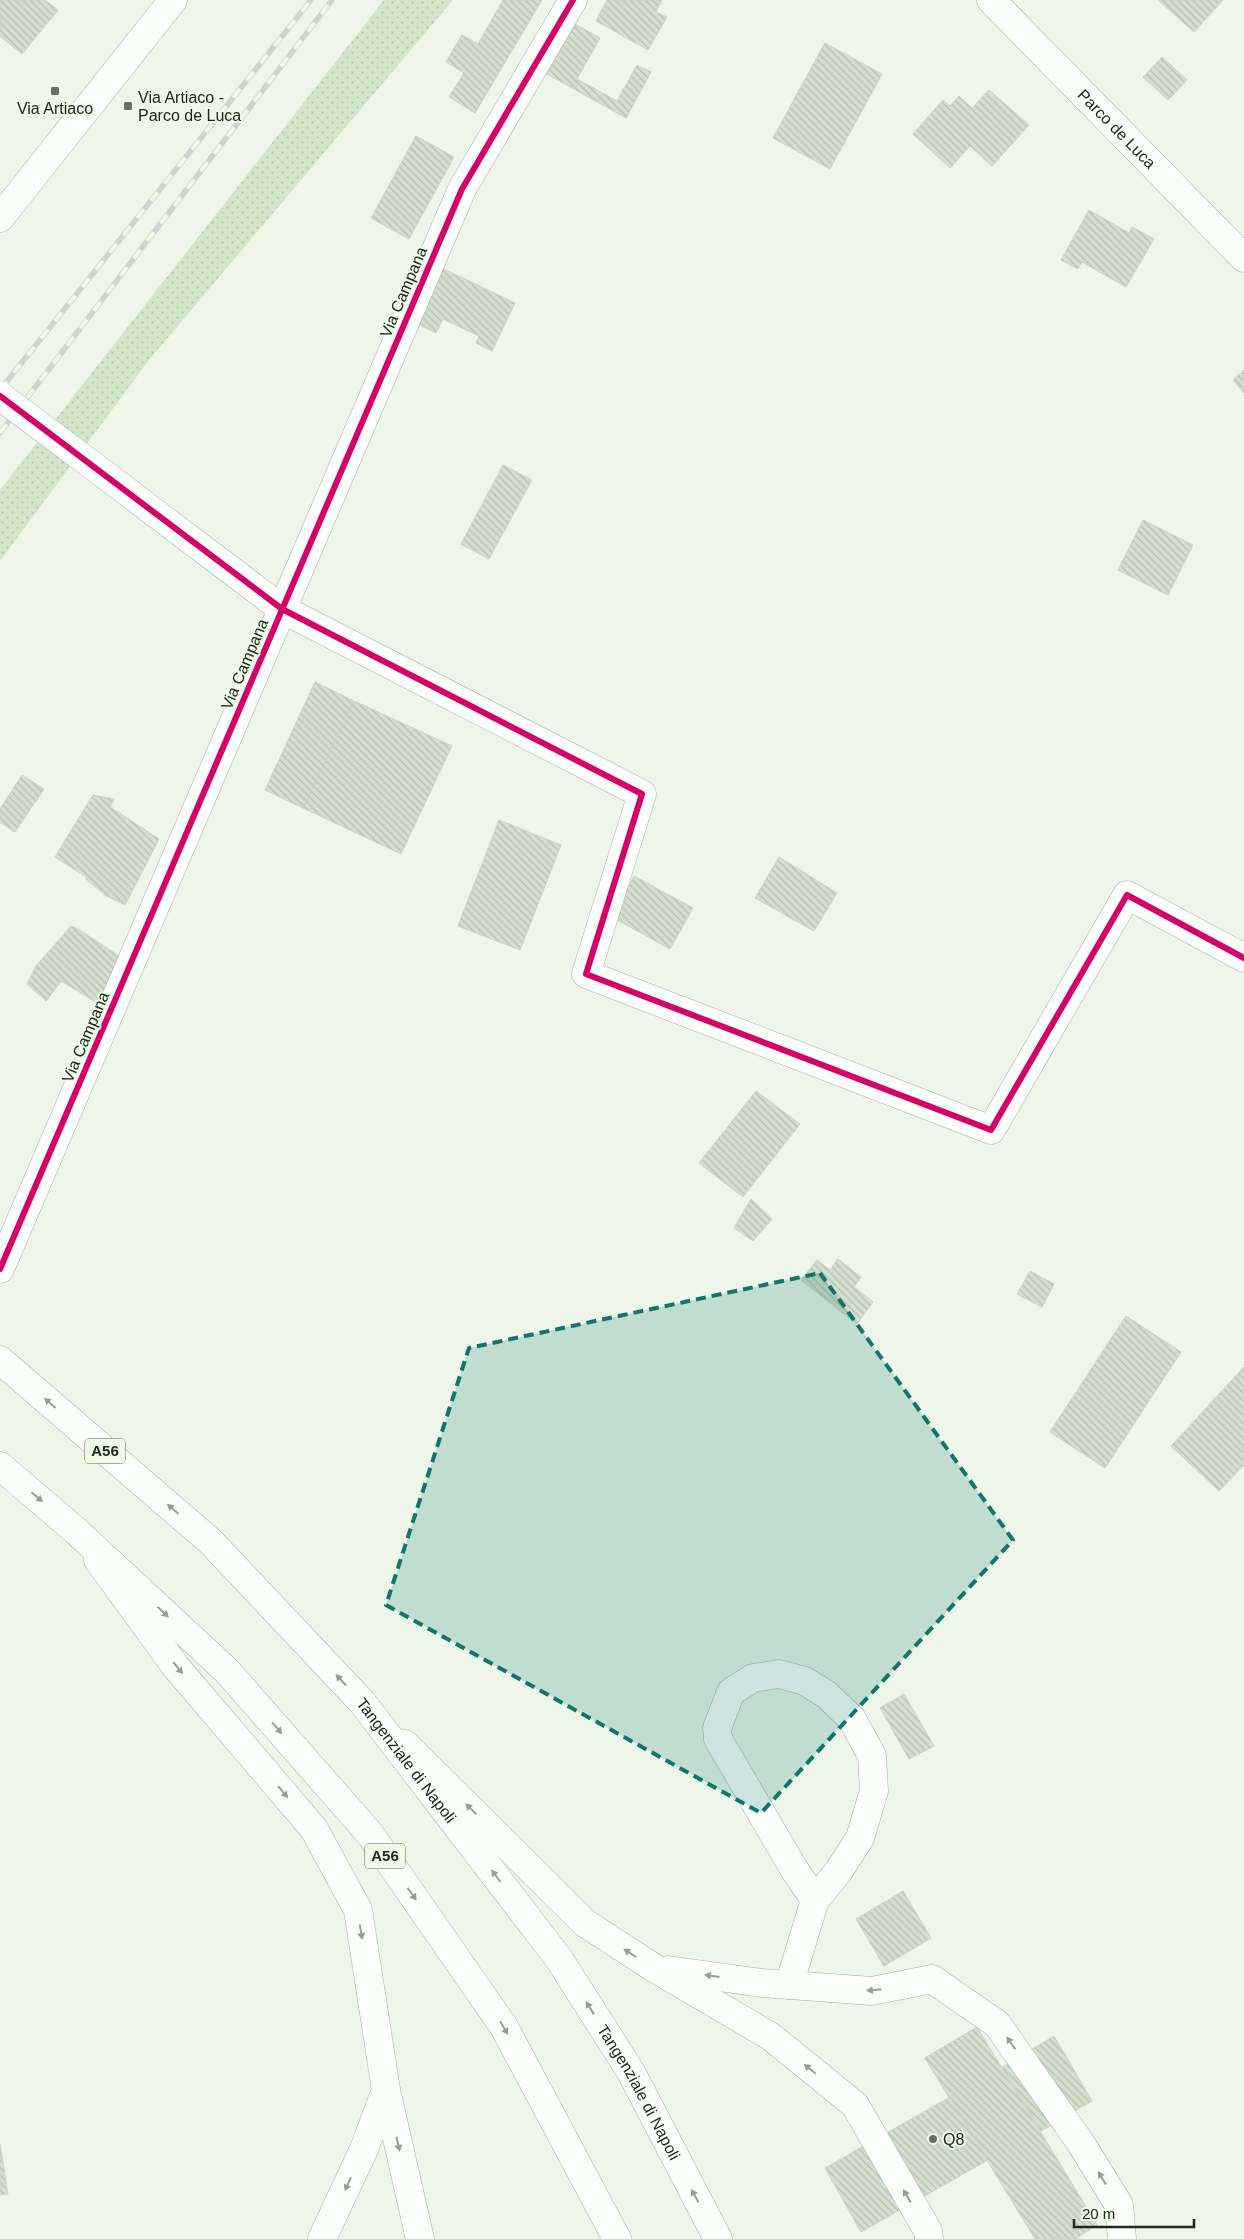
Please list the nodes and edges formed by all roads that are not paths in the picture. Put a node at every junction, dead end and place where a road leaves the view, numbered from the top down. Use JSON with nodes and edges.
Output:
{"nodes":[{"id":1,"x":173,"y":0,"type":"edge"},
{"id":2,"x":573,"y":0,"type":"edge"},
{"id":3,"x":991,"y":0,"type":"edge"},
{"id":4,"x":0,"y":218,"type":"edge"},
{"id":5,"x":1244,"y":258,"type":"edge"},
{"id":6,"x":0,"y":396,"type":"edge"},
{"id":7,"x":282,"y":609,"type":"junction"},
{"id":8,"x":1244,"y":958,"type":"edge"},
{"id":9,"x":0,"y":1269,"type":"edge"},
{"id":10,"x":0,"y":1360,"type":"edge"},
{"id":11,"x":0,"y":1466,"type":"edge"},
{"id":12,"x":76,"y":1531,"type":"junction"},
{"id":13,"x":362,"y":1702,"type":"junction"},
{"id":14,"x":815,"y":1900,"type":"junction"},
{"id":15,"x":654,"y":1968,"type":"junction"},
{"id":16,"x":789,"y":1985,"type":"junction"},
{"id":17,"x":386,"y":2090,"type":"junction"},
{"id":18,"x":322,"y":2239,"type":"edge"},
{"id":19,"x":420,"y":2239,"type":"edge"},
{"id":20,"x":617,"y":2239,"type":"edge"},
{"id":21,"x":718,"y":2239,"type":"edge"},
{"id":22,"x":930,"y":2239,"type":"edge"},
{"id":23,"x":1122,"y":2239,"type":"edge"}],
"edges":[{"from":1,"to":4,"type":"main road"},
{"from":2,"to":7,"type":"main road","name":"Via Campana"},
{"from":3,"to":5,"type":"main road","name":"Parco de Luca"},
{"from":6,"to":7,"type":"main road","bridge":true},
{"from":7,"to":8,"type":"main road"},
{"from":7,"to":9,"type":"main road","name":"Via Campana"},
{"from":13,"to":10,"type":"main road","name":"Tangenziale di Napoli","number":"A56","one_way":true},
{"from":11,"to":12,"type":"main road","number":"A56","one_way":true},
{"from":12,"to":17,"type":"main road","one_way":true},
{"from":12,"to":20,"type":"main road","number":"A56","one_way":true},
{"from":15,"to":13,"type":"main road","one_way":true},
{"from":21,"to":13,"type":"main road","name":"Tangenziale di Napoli","number":"A56","one_way":true},
{"from":14,"to":14,"type":"main road"},
{"from":14,"to":16,"type":"main road"},
{"from":16,"to":15,"type":"main road","one_way":true},
{"from":22,"to":15,"type":"main road","one_way":true},
{"from":23,"to":16,"type":"main road","one_way":true},
{"from":17,"to":18,"type":"main road","one_way":true},
{"from":17,"to":19,"type":"main road","one_way":true}]}
